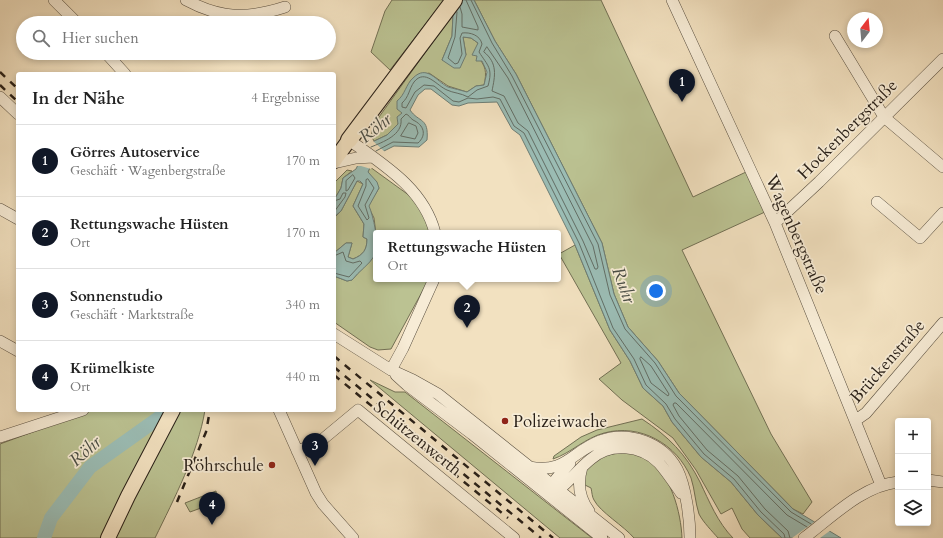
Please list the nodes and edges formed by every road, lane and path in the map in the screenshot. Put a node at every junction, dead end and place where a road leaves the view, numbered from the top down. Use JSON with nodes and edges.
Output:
{"nodes":[{"id":1,"x":54,"y":0,"type":"edge"},
{"id":2,"x":186,"y":0,"type":"edge"},
{"id":3,"x":454,"y":0,"type":"edge"},
{"id":4,"x":672,"y":0,"type":"edge"},
{"id":5,"x":285,"y":6,"type":"dead end"},
{"id":6,"x":70,"y":16,"type":"edge"},
{"id":7,"x":835,"y":36,"type":"dead end"},
{"id":8,"x":943,"y":59,"type":"edge"},
{"id":9,"x":112,"y":60,"type":"edge"},
{"id":10,"x":123,"y":72,"type":"edge"},
{"id":11,"x":0,"y":97,"type":"edge"},
{"id":12,"x":16,"y":112,"type":"edge"},
{"id":13,"x":884,"y":116,"type":"junction"},
{"id":14,"x":349,"y":140,"type":"junction"},
{"id":15,"x":373,"y":157,"type":"junction"},
{"id":16,"x":336,"y":159,"type":"edge"},
{"id":17,"x":336,"y":162,"type":"edge"},
{"id":18,"x":943,"y":167,"type":"edge"},
{"id":19,"x":877,"y":202,"type":"dead end"},
{"id":20,"x":0,"y":209,"type":"edge"},
{"id":21,"x":943,"y":214,"type":"edge"},
{"id":22,"x":16,"y":218,"type":"edge"},
{"id":23,"x":775,"y":223,"type":"junction"},
{"id":24,"x":434,"y":230,"type":"edge"},
{"id":25,"x":433,"y":282,"type":"edge"},
{"id":26,"x":943,"y":323,"type":"edge"},
{"id":27,"x":336,"y":335,"type":"edge"},
{"id":28,"x":0,"y":341,"type":"edge"},
{"id":29,"x":16,"y":350,"type":"edge"},
{"id":30,"x":391,"y":370,"type":"junction"},
{"id":31,"x":77,"y":412,"type":"edge"},
{"id":32,"x":171,"y":412,"type":"edge"},
{"id":33,"x":280,"y":412,"type":"edge"},
{"id":34,"x":856,"y":420,"type":"junction"},
{"id":35,"x":0,"y":437,"type":"edge"},
{"id":36,"x":297,"y":451,"type":"junction"},
{"id":37,"x":576,"y":455,"type":"junction"},
{"id":38,"x":528,"y":467,"type":"junction"},
{"id":39,"x":582,"y":467,"type":"junction"},
{"id":40,"x":931,"y":480,"type":"edge"},
{"id":41,"x":943,"y":482,"type":"edge"},
{"id":42,"x":895,"y":483,"type":"edge"},
{"id":43,"x":881,"y":486,"type":"junction"},
{"id":44,"x":553,"y":491,"type":"junction"},
{"id":45,"x":684,"y":498,"type":"junction"},
{"id":46,"x":594,"y":518,"type":"junction"},
{"id":47,"x":108,"y":538,"type":"edge"},
{"id":48,"x":353,"y":538,"type":"edge"},
{"id":49,"x":514,"y":538,"type":"edge"},
{"id":50,"x":602,"y":538,"type":"edge"},
{"id":51,"x":619,"y":538,"type":"edge"},
{"id":52,"x":690,"y":538,"type":"edge"},
{"id":53,"x":804,"y":538,"type":"edge"}],
"edges":[{"from":1,"to":6,"type":"street"},
{"from":2,"to":5,"type":"street"},
{"from":3,"to":14,"type":"highway"},
{"from":4,"to":23,"type":"street","name":"Wagenbergstraße"},
{"from":7,"to":13,"type":"street"},
{"from":8,"to":13,"type":"street","name":"Hockenbergstraße"},
{"from":9,"to":10,"type":"street"},
{"from":11,"to":12,"type":"street"},
{"from":13,"to":18,"type":"street"},
{"from":13,"to":23,"type":"street","name":"Hockenbergstraße"},
{"from":14,"to":15,"type":"street"},
{"from":14,"to":16,"type":"main road"},
{"from":15,"to":17,"type":"street"},
{"from":15,"to":24,"type":"street"},
{"from":19,"to":21,"type":"street"},
{"from":20,"to":22,"type":"street"},
{"from":23,"to":34,"type":"street","name":"Wagenbergstraße"},
{"from":25,"to":30,"type":"street"},
{"from":26,"to":34,"type":"street","name":"Brückenstraße"},
{"from":27,"to":30,"type":"street"},
{"from":28,"to":29,"type":"street"},
{"from":30,"to":38,"type":"street"},
{"from":30,"to":44,"type":"street"},
{"from":31,"to":35,"type":"street"},
{"from":32,"to":47,"type":"main road"},
{"from":33,"to":36,"type":"street"},
{"from":34,"to":43,"type":"street","name":"Wagenbergstraße"},
{"from":36,"to":48,"type":"street"},
{"from":36,"to":49,"type":"street","name":"Schützenwerth"},
{"from":37,"to":38,"type":"street"},
{"from":37,"to":44,"type":"street"},
{"from":37,"to":45,"type":"street"},
{"from":38,"to":44,"type":"street"},
{"from":39,"to":44,"type":"street"},
{"from":39,"to":45,"type":"street"},
{"from":39,"to":46,"type":"street"},
{"from":40,"to":41,"type":"street"},
{"from":42,"to":43,"type":"street"},
{"from":43,"to":53,"type":"street"},
{"from":44,"to":46,"type":"street"},
{"from":44,"to":50,"type":"street"},
{"from":45,"to":52,"type":"street"},
{"from":46,"to":51,"type":"street"}]}
